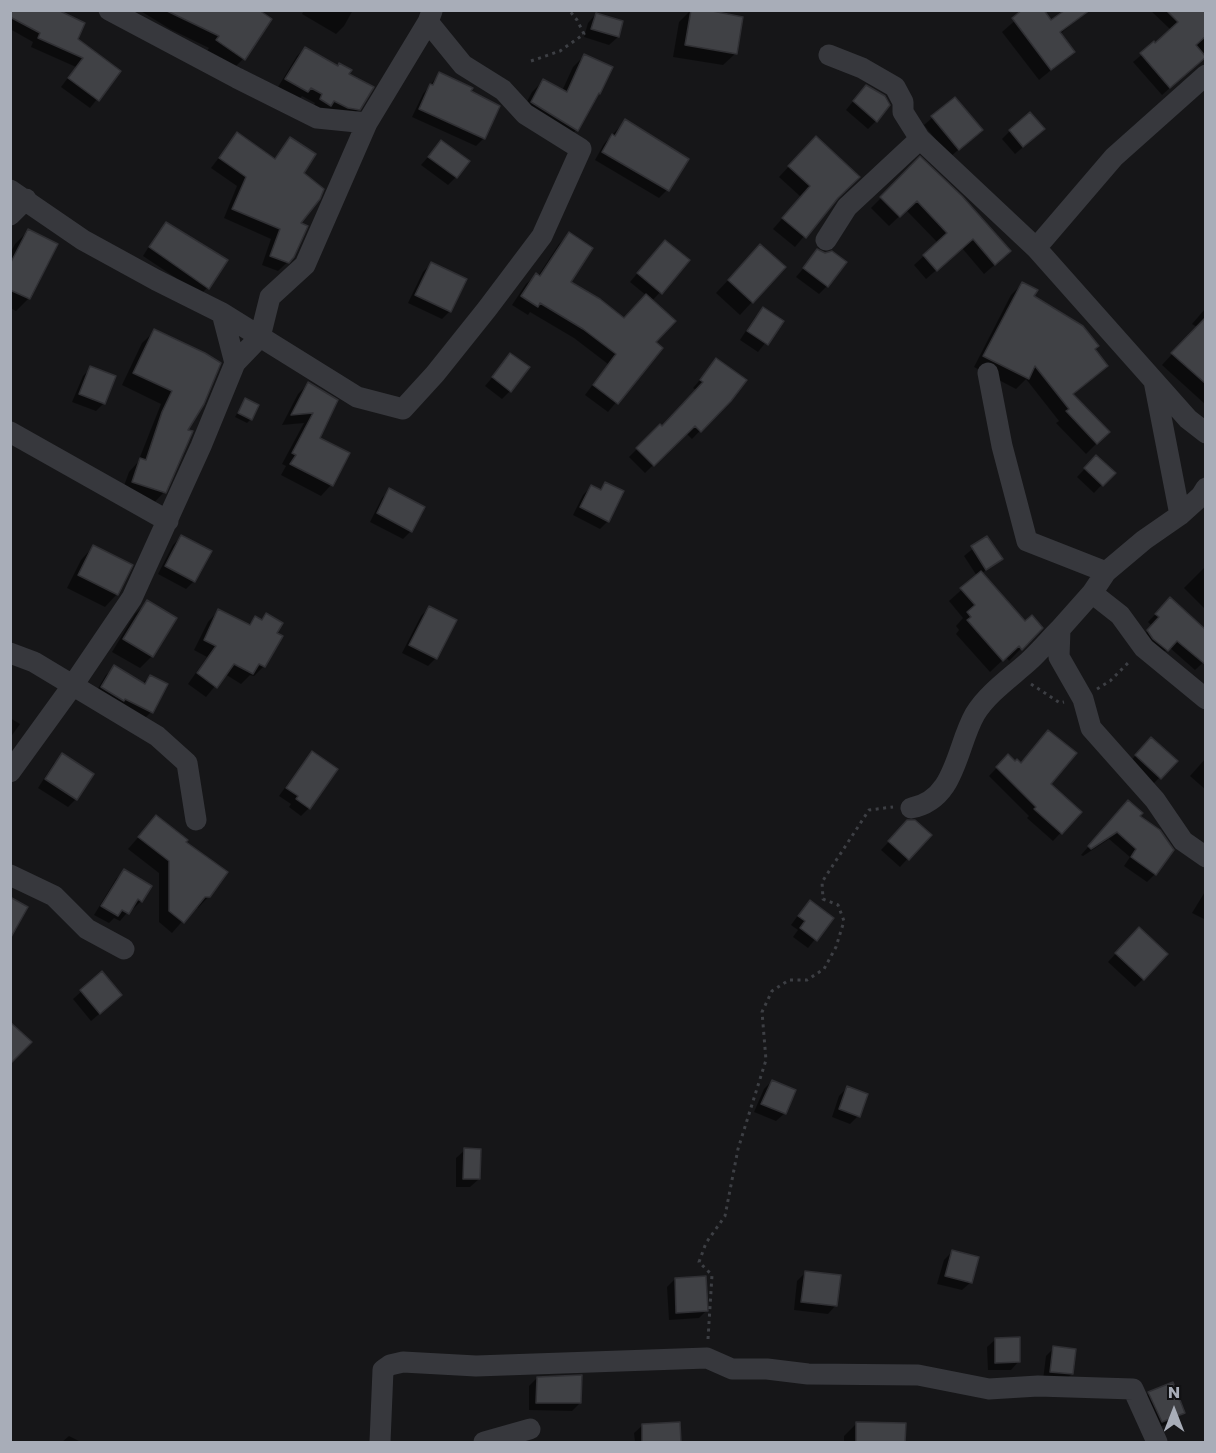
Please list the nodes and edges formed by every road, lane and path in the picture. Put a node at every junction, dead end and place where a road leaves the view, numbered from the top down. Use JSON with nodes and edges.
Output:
{"nodes":[{"id":1,"x":109,"y":10,"type":"edge"},
{"id":2,"x":568,"y":10,"type":"edge"},
{"id":3,"x":430,"y":16,"type":"edge"},
{"id":4,"x":829,"y":55,"type":"dead end"},
{"id":5,"x":531,"y":62,"type":"dead end"},
{"id":6,"x":1206,"y":75,"type":"edge"},
{"id":7,"x":367,"y":123,"type":"junction"},
{"id":8,"x":920,"y":139,"type":"junction"},
{"id":9,"x":18,"y":194,"type":"edge"},
{"id":10,"x":10,"y":215,"type":"edge"},
{"id":11,"x":826,"y":240,"type":"dead end"},
{"id":12,"x":1036,"y":248,"type":"junction"},
{"id":13,"x":222,"y":313,"type":"junction"},
{"id":14,"x":260,"y":337,"type":"junction"},
{"id":15,"x":235,"y":363,"type":"junction"},
{"id":16,"x":988,"y":374,"type":"dead end"},
{"id":17,"x":1154,"y":381,"type":"junction"},
{"id":18,"x":10,"y":432,"type":"edge"},
{"id":19,"x":1206,"y":433,"type":"edge"},
{"id":20,"x":1206,"y":488,"type":"edge"},
{"id":21,"x":1180,"y":515,"type":"junction"},
{"id":22,"x":168,"y":521,"type":"junction"},
{"id":23,"x":1106,"y":572,"type":"junction"},
{"id":24,"x":1092,"y":593,"type":"junction"},
{"id":25,"x":1060,"y":629,"type":"junction"},
{"id":26,"x":10,"y":653,"type":"edge"},
{"id":27,"x":73,"y":685,"type":"junction"},
{"id":28,"x":1206,"y":699,"type":"edge"},
{"id":29,"x":10,"y":772,"type":"edge"},
{"id":30,"x":911,"y":808,"type":"joint"},
{"id":31,"x":196,"y":820,"type":"dead end"},
{"id":32,"x":1206,"y":857,"type":"edge"},
{"id":33,"x":10,"y":875,"type":"edge"},
{"id":34,"x":124,"y":949,"type":"dead end"},
{"id":35,"x":707,"y":1358,"type":"junction"},
{"id":36,"x":530,"y":1429,"type":"dead end"},
{"id":37,"x":380,"y":1443,"type":"edge"},
{"id":38,"x":484,"y":1443,"type":"edge"},
{"id":39,"x":1157,"y":1443,"type":"edge"}],
"edges":[{"from":1,"to":7,"type":"street"},
{"from":2,"to":5,"type":"path"},
{"from":3,"to":7,"type":"street"},
{"from":3,"to":14,"type":"street"},
{"from":4,"to":8,"type":"street"},
{"from":6,"to":12,"type":"street"},
{"from":7,"to":14,"type":"street"},
{"from":8,"to":11,"type":"street"},
{"from":8,"to":12,"type":"street"},
{"from":9,"to":10,"type":"street"},
{"from":9,"to":13,"type":"street"},
{"from":12,"to":17,"type":"street"},
{"from":13,"to":14,"type":"street"},
{"from":13,"to":15,"type":"street"},
{"from":14,"to":15,"type":"street"},
{"from":15,"to":22,"type":"street"},
{"from":16,"to":23,"type":"street"},
{"from":17,"to":19,"type":"street"},
{"from":17,"to":21,"type":"street"},
{"from":18,"to":22,"type":"street"},
{"from":20,"to":21,"type":"street"},
{"from":21,"to":23,"type":"street"},
{"from":22,"to":27,"type":"street"},
{"from":23,"to":24,"type":"street"},
{"from":24,"to":25,"type":"street"},
{"from":24,"to":28,"type":"street"},
{"from":25,"to":30,"type":"street"},
{"from":25,"to":32,"type":"street"},
{"from":26,"to":27,"type":"street"},
{"from":27,"to":29,"type":"street"},
{"from":27,"to":31,"type":"street"},
{"from":30,"to":35,"type":"path"},
{"from":33,"to":34,"type":"street"},
{"from":35,"to":37,"type":"street"},
{"from":35,"to":39,"type":"street"},
{"from":36,"to":38,"type":"street"}]}
